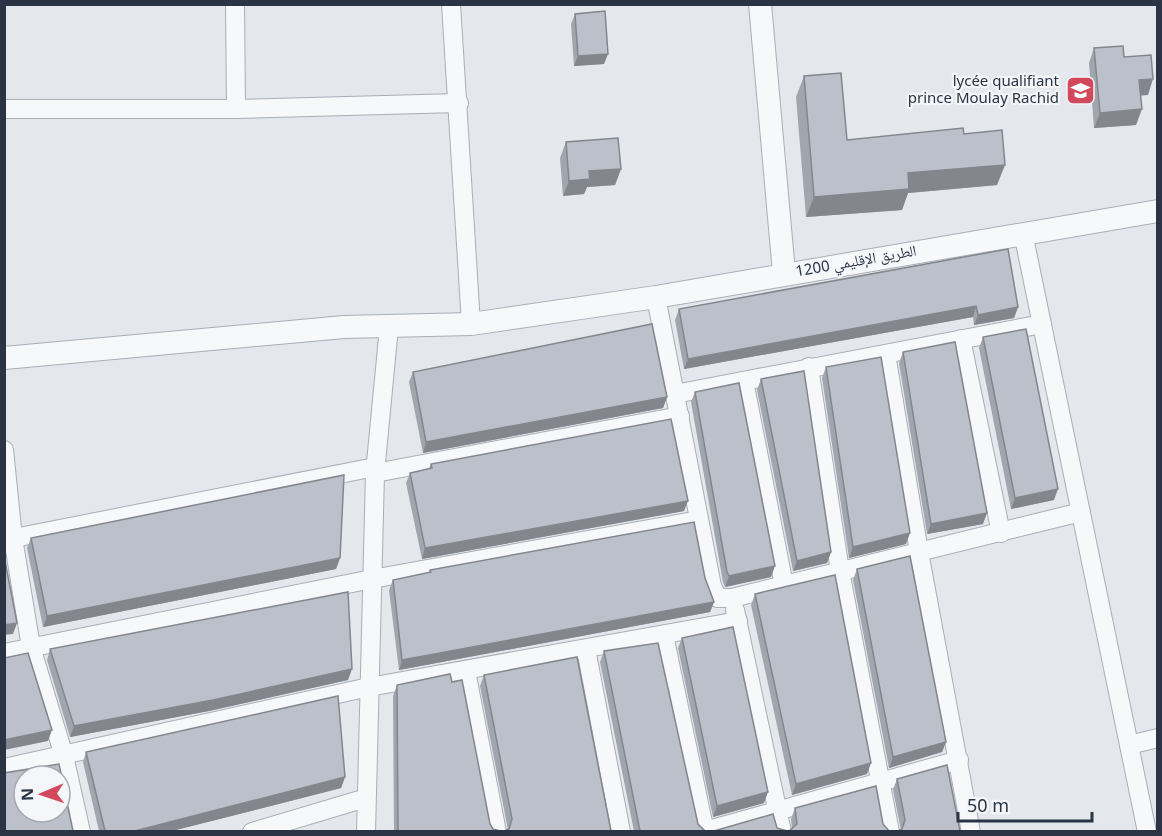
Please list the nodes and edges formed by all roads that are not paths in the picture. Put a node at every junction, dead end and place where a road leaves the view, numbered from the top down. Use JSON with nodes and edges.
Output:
{"nodes":[{"id":1,"x":235,"y":4,"type":"edge"},
{"id":2,"x":451,"y":4,"type":"edge"},
{"id":3,"x":760,"y":4,"type":"edge"},
{"id":4,"x":459,"y":103,"type":"junction"},
{"id":5,"x":4,"y":109,"type":"edge"},
{"id":6,"x":236,"y":109,"type":"junction"},
{"id":7,"x":1158,"y":211,"type":"edge"},
{"id":8,"x":1023,"y":232,"type":"junction"},
{"id":9,"x":784,"y":273,"type":"junction"},
{"id":10,"x":656,"y":297,"type":"junction"},
{"id":11,"x":471,"y":324,"type":"junction"},
{"id":12,"x":1042,"y":324,"type":"junction"},
{"id":13,"x":388,"y":327,"type":"junction"},
{"id":14,"x":962,"y":339,"type":"junction"},
{"id":15,"x":886,"y":354,"type":"junction"},
{"id":16,"x":4,"y":358,"type":"edge"},
{"id":17,"x":809,"y":367,"type":"junction"},
{"id":18,"x":744,"y":381,"type":"junction"},
{"id":19,"x":675,"y":394,"type":"junction"},
{"id":20,"x":680,"y":416,"type":"junction"},
{"id":21,"x":4,"y":450,"type":"edge"},
{"id":22,"x":375,"y":470,"type":"junction"},
{"id":23,"x":1082,"y":513,"type":"junction"},
{"id":24,"x":699,"y":519,"type":"junction"},
{"id":25,"x":1001,"y":533,"type":"junction"},
{"id":26,"x":9,"y":539,"type":"edge"},
{"id":27,"x":919,"y":552,"type":"junction"},
{"id":28,"x":840,"y":571,"type":"junction"},
{"id":29,"x":372,"y":579,"type":"junction"},
{"id":30,"x":784,"y":585,"type":"junction"},
{"id":31,"x":732,"y":598,"type":"junction"},
{"id":32,"x":738,"y":621,"type":"junction"},
{"id":33,"x":664,"y":635,"type":"junction"},
{"id":34,"x":31,"y":647,"type":"junction"},
{"id":35,"x":586,"y":649,"type":"junction"},
{"id":36,"x":4,"y":653,"type":"edge"},
{"id":37,"x":466,"y":671,"type":"junction"},
{"id":38,"x":369,"y":687,"type":"junction"},
{"id":39,"x":1158,"y":738,"type":"edge"},
{"id":40,"x":1129,"y":745,"type":"junction"},
{"id":41,"x":64,"y":756,"type":"junction"},
{"id":42,"x":958,"y":760,"type":"junction"},
{"id":43,"x":4,"y":768,"type":"edge"},
{"id":44,"x":881,"y":781,"type":"junction"},
{"id":45,"x":366,"y":798,"type":"junction"},
{"id":46,"x":778,"y":810,"type":"junction"},
{"id":47,"x":1150,"y":821,"type":"edge"},
{"id":48,"x":81,"y":831,"type":"edge"},
{"id":49,"x":252,"y":831,"type":"edge"},
{"id":50,"x":366,"y":831,"type":"edge"},
{"id":51,"x":497,"y":831,"type":"edge"},
{"id":52,"x":621,"y":831,"type":"edge"},
{"id":53,"x":705,"y":831,"type":"edge"},
{"id":54,"x":783,"y":831,"type":"edge"},
{"id":55,"x":890,"y":831,"type":"edge"},
{"id":56,"x":971,"y":831,"type":"edge"}],
"edges":[{"from":1,"to":6,"type":"street"},
{"from":2,"to":4,"type":"street"},
{"from":3,"to":9,"type":"street","name":"الطريق الإقليمي 1200"},
{"from":4,"to":6,"type":"street"},
{"from":4,"to":11,"type":"street"},
{"from":5,"to":6,"type":"street"},
{"from":7,"to":8,"type":"street","name":"الطريق الإقليمي 1200"},
{"from":8,"to":9,"type":"street","name":"الطريق الإقليمي 1200"},
{"from":8,"to":12,"type":"street"},
{"from":9,"to":10,"type":"street"},
{"from":10,"to":11,"type":"street"},
{"from":10,"to":19,"type":"street"},
{"from":11,"to":13,"type":"street"},
{"from":12,"to":14,"type":"street"},
{"from":12,"to":23,"type":"street"},
{"from":13,"to":16,"type":"street"},
{"from":13,"to":22,"type":"street"},
{"from":14,"to":15,"type":"street"},
{"from":14,"to":25,"type":"street"},
{"from":15,"to":17,"type":"street"},
{"from":15,"to":27,"type":"street"},
{"from":17,"to":18,"type":"street"},
{"from":17,"to":28,"type":"street"},
{"from":18,"to":19,"type":"street"},
{"from":18,"to":30,"type":"street"},
{"from":19,"to":20,"type":"street"},
{"from":20,"to":22,"type":"street"},
{"from":20,"to":24,"type":"street"},
{"from":21,"to":26,"type":"street"},
{"from":22,"to":26,"type":"street"},
{"from":22,"to":29,"type":"street"},
{"from":23,"to":25,"type":"street"},
{"from":23,"to":40,"type":"street"},
{"from":24,"to":29,"type":"street"},
{"from":24,"to":31,"type":"street"},
{"from":25,"to":27,"type":"street"},
{"from":26,"to":34,"type":"street"},
{"from":27,"to":28,"type":"street"},
{"from":27,"to":42,"type":"street"},
{"from":28,"to":30,"type":"street"},
{"from":28,"to":44,"type":"street"},
{"from":29,"to":34,"type":"street"},
{"from":29,"to":38,"type":"street"},
{"from":30,"to":31,"type":"street"},
{"from":31,"to":32,"type":"street"},
{"from":32,"to":33,"type":"street"},
{"from":32,"to":46,"type":"street"},
{"from":33,"to":35,"type":"street"},
{"from":33,"to":53,"type":"street"},
{"from":34,"to":36,"type":"street"},
{"from":34,"to":41,"type":"street"},
{"from":35,"to":37,"type":"street"},
{"from":35,"to":52,"type":"street"},
{"from":37,"to":38,"type":"street"},
{"from":37,"to":51,"type":"street"},
{"from":38,"to":41,"type":"street"},
{"from":38,"to":45,"type":"street"},
{"from":39,"to":40,"type":"street"},
{"from":40,"to":47,"type":"street"},
{"from":41,"to":43,"type":"street"},
{"from":41,"to":48,"type":"street"},
{"from":42,"to":44,"type":"street"},
{"from":42,"to":56,"type":"street"},
{"from":44,"to":46,"type":"street"},
{"from":44,"to":55,"type":"street"},
{"from":45,"to":49,"type":"street"},
{"from":45,"to":50,"type":"street"},
{"from":46,"to":53,"type":"street"},
{"from":46,"to":54,"type":"street"}]}
